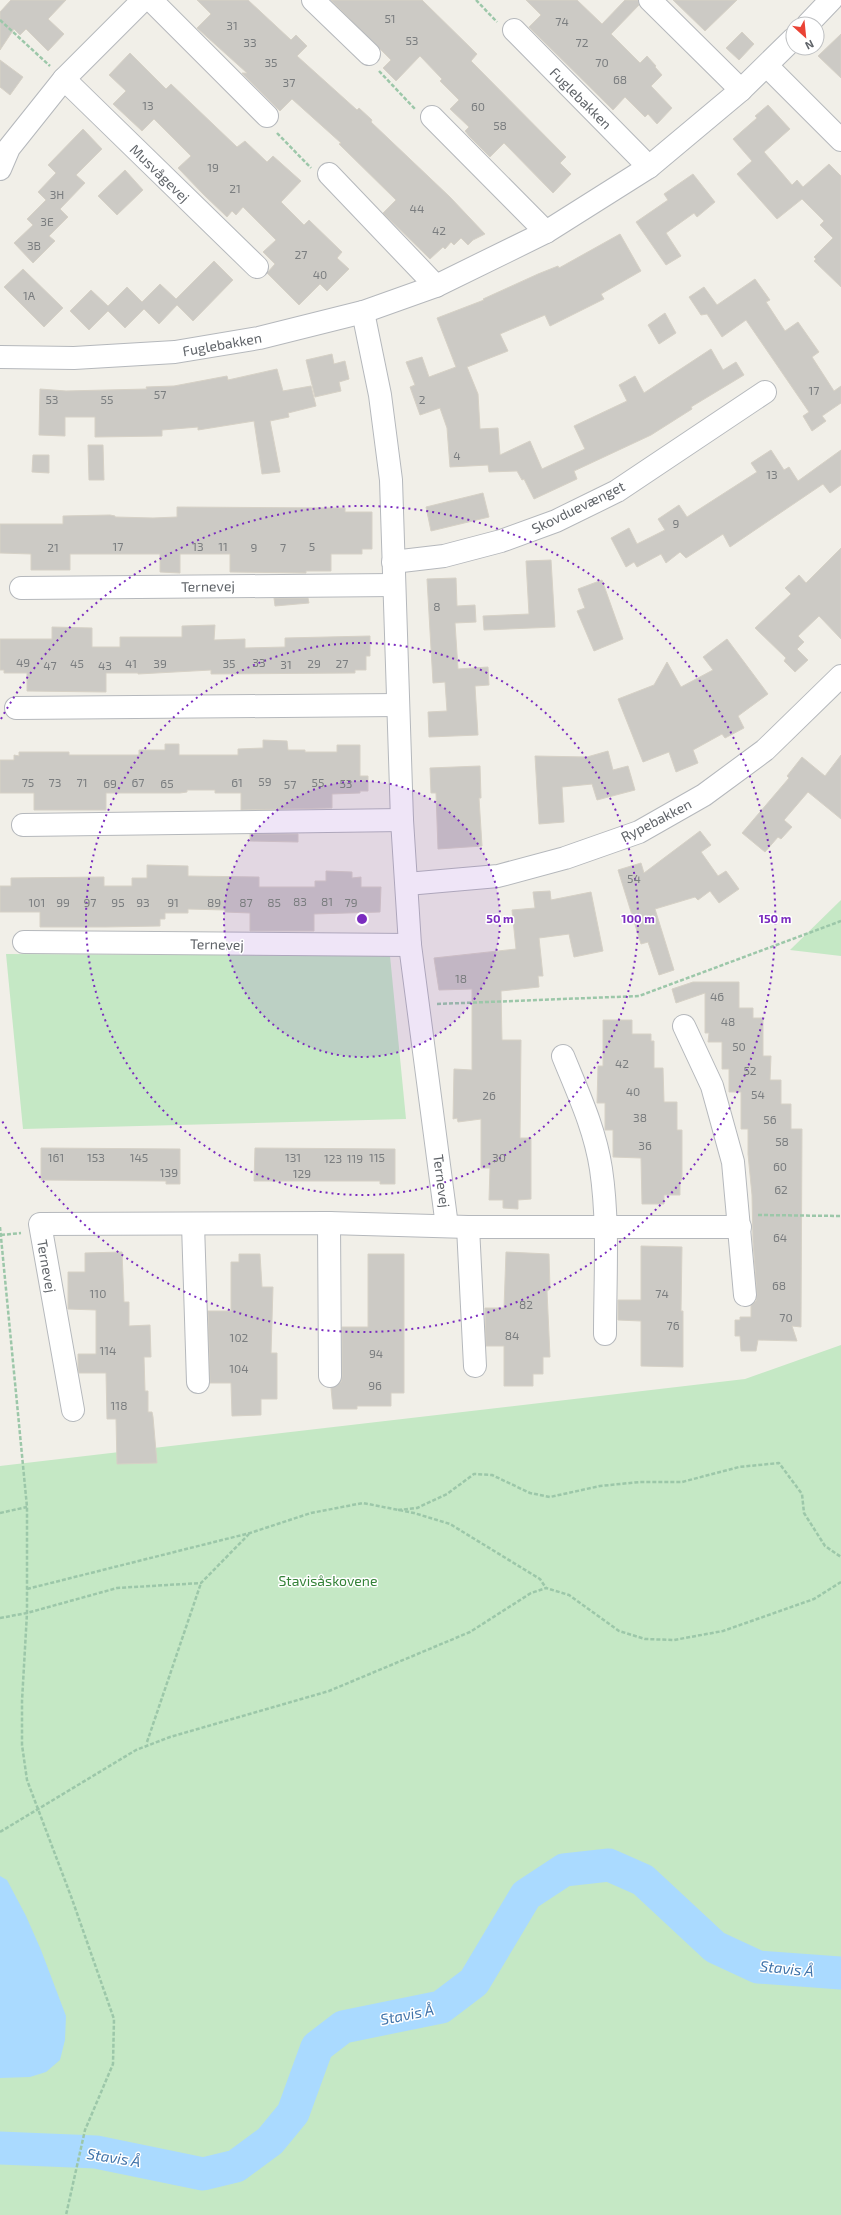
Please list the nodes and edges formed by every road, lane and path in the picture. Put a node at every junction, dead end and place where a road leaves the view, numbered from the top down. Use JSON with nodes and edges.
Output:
{"nodes":[{"id":1,"x":142,"y":0,"type":"edge"},
{"id":2,"x":151,"y":0,"type":"edge"},
{"id":3,"x":313,"y":0,"type":"edge"},
{"id":4,"x":476,"y":0,"type":"edge"},
{"id":5,"x":650,"y":0,"type":"edge"},
{"id":6,"x":828,"y":1,"type":"edge"},
{"id":7,"x":815,"y":16,"type":"edge"},
{"id":8,"x":0,"y":20,"type":"edge"},
{"id":9,"x":514,"y":30,"type":"joint"},
{"id":10,"x":785,"y":47,"type":"edge"},
{"id":11,"x":369,"y":54,"type":"joint"},
{"id":12,"x":767,"y":66,"type":"junction"},
{"id":13,"x":64,"y":79,"type":"junction"},
{"id":14,"x":740,"y":90,"type":"junction"},
{"id":15,"x":267,"y":116,"type":"joint"},
{"id":16,"x":432,"y":117,"type":"joint"},
{"id":17,"x":841,"y":140,"type":"edge"},
{"id":18,"x":649,"y":167,"type":"junction"},
{"id":19,"x":0,"y":169,"type":"edge"},
{"id":20,"x":329,"y":174,"type":"joint"},
{"id":21,"x":546,"y":232,"type":"junction"},
{"id":22,"x":256,"y":267,"type":"dead end"},
{"id":23,"x":436,"y":286,"type":"junction"},
{"id":24,"x":363,"y":312,"type":"junction"},
{"id":25,"x":0,"y":357,"type":"edge"},
{"id":26,"x":765,"y":392,"type":"dead end"},
{"id":27,"x":393,"y":562,"type":"junction"},
{"id":28,"x":394,"y":584,"type":"junction"},
{"id":29,"x":21,"y":588,"type":"dead end"},
{"id":30,"x":841,"y":676,"type":"edge"},
{"id":31,"x":398,"y":705,"type":"junction"},
{"id":32,"x":16,"y":708,"type":"dead end"},
{"id":33,"x":402,"y":820,"type":"junction"},
{"id":34,"x":23,"y":825,"type":"dead end"},
{"id":35,"x":407,"y":884,"type":"junction"},
{"id":36,"x":841,"y":921,"type":"edge"},
{"id":37,"x":24,"y":942,"type":"dead end"},
{"id":38,"x":410,"y":945,"type":"junction"},
{"id":39,"x":419,"y":1004,"type":"junction"},
{"id":40,"x":684,"y":1026,"type":"dead end"},
{"id":41,"x":563,"y":1056,"type":"dead end"},
{"id":42,"x":777,"y":1215,"type":"dead end"},
{"id":43,"x":841,"y":1216,"type":"edge"},
{"id":44,"x":329,"y":1223,"type":"junction"},
{"id":45,"x":192,"y":1224,"type":"junction"},
{"id":46,"x":457,"y":1226,"type":"junction"},
{"id":47,"x":0,"y":1227,"type":"edge"},
{"id":48,"x":605,"y":1227,"type":"junction"},
{"id":49,"x":740,"y":1227,"type":"junction"},
{"id":50,"x":745,"y":1295,"type":"dead end"},
{"id":51,"x":605,"y":1334,"type":"dead end"},
{"id":52,"x":474,"y":1366,"type":"dead end"},
{"id":53,"x":330,"y":1376,"type":"dead end"},
{"id":54,"x":198,"y":1382,"type":"dead end"},
{"id":55,"x":73,"y":1410,"type":"dead end"},
{"id":56,"x":27,"y":1507,"type":"junction"},
{"id":57,"x":393,"y":1510,"type":"junction"},
{"id":58,"x":0,"y":1513,"type":"edge"},
{"id":59,"x":250,"y":1533,"type":"junction"},
{"id":60,"x":841,"y":1557,"type":"edge"},
{"id":61,"x":841,"y":1582,"type":"edge"},
{"id":62,"x":201,"y":1583,"type":"junction"},
{"id":63,"x":546,"y":1588,"type":"junction"},
{"id":64,"x":27,"y":1589,"type":"junction"},
{"id":65,"x":27,"y":1613,"type":"junction"},
{"id":66,"x":0,"y":1618,"type":"edge"},
{"id":67,"x":147,"y":1742,"type":"dead end"},
{"id":68,"x":38,"y":1810,"type":"junction"},
{"id":69,"x":0,"y":1832,"type":"edge"},
{"id":70,"x":66,"y":2215,"type":"edge"}],
"edges":[{"from":1,"to":13,"type":"street"},
{"from":2,"to":15,"type":"street"},
{"from":3,"to":11,"type":"street"},
{"from":4,"to":9,"type":"path"},
{"from":5,"to":14,"type":"street"},
{"from":6,"to":7,"type":"street"},
{"from":8,"to":13,"type":"path"},
{"from":9,"to":18,"type":"street","name":"Fuglebakken"},
{"from":10,"to":12,"type":"street","name":"Fuglebakken"},
{"from":11,"to":16,"type":"path"},
{"from":12,"to":14,"type":"street","name":"Fuglebakken"},
{"from":12,"to":17,"type":"street"},
{"from":13,"to":19,"type":"street"},
{"from":13,"to":22,"type":"street","name":"Musvågevej"},
{"from":14,"to":18,"type":"street","name":"Fuglebakken"},
{"from":15,"to":20,"type":"path"},
{"from":16,"to":21,"type":"street"},
{"from":18,"to":21,"type":"street","name":"Fuglebakken"},
{"from":20,"to":23,"type":"street"},
{"from":21,"to":23,"type":"street","name":"Fuglebakken"},
{"from":23,"to":24,"type":"street","name":"Fuglebakken"},
{"from":24,"to":25,"type":"street","name":"Fuglebakken"},
{"from":24,"to":27,"type":"street","name":"Ternevej"},
{"from":26,"to":27,"type":"street","name":"Skovduevænget"},
{"from":27,"to":28,"type":"street","name":"Ternevej"},
{"from":28,"to":29,"type":"street","name":"Ternevej"},
{"from":28,"to":31,"type":"street","name":"Ternevej"},
{"from":30,"to":35,"type":"street","name":"Rypebakken"},
{"from":31,"to":32,"type":"street"},
{"from":31,"to":33,"type":"street","name":"Ternevej"},
{"from":33,"to":34,"type":"street"},
{"from":33,"to":35,"type":"street","name":"Ternevej"},
{"from":35,"to":38,"type":"street","name":"Ternevej"},
{"from":36,"to":39,"type":"path"},
{"from":37,"to":38,"type":"street","name":"Ternevej"},
{"from":38,"to":39,"type":"street","name":"Ternevej"},
{"from":39,"to":46,"type":"street","name":"Ternevej"},
{"from":40,"to":49,"type":"street"},
{"from":41,"to":48,"type":"street"},
{"from":42,"to":43,"type":"path"},
{"from":44,"to":45,"type":"street","name":"Ternevej"},
{"from":44,"to":46,"type":"street","name":"Ternevej"},
{"from":44,"to":53,"type":"street"},
{"from":45,"to":54,"type":"street"},
{"from":45,"to":55,"type":"street","name":"Ternevej"},
{"from":46,"to":48,"type":"street","name":"Ternevej"},
{"from":46,"to":52,"type":"street","name":"Ternevej"},
{"from":47,"to":56,"type":"path"},
{"from":48,"to":49,"type":"street","name":"Ternevej"},
{"from":48,"to":51,"type":"street"},
{"from":49,"to":50,"type":"street"},
{"from":56,"to":58,"type":"path"},
{"from":56,"to":64,"type":"path"},
{"from":57,"to":59,"type":"path"},
{"from":57,"to":60,"type":"path"},
{"from":57,"to":63,"type":"path"},
{"from":59,"to":62,"type":"path"},
{"from":59,"to":64,"type":"path"},
{"from":61,"to":63,"type":"path"},
{"from":62,"to":65,"type":"path"},
{"from":62,"to":67,"type":"path"},
{"from":63,"to":68,"type":"path"},
{"from":64,"to":65,"type":"path"},
{"from":65,"to":66,"type":"path"},
{"from":65,"to":68,"type":"path"},
{"from":68,"to":69,"type":"path"},
{"from":68,"to":70,"type":"path"}]}
